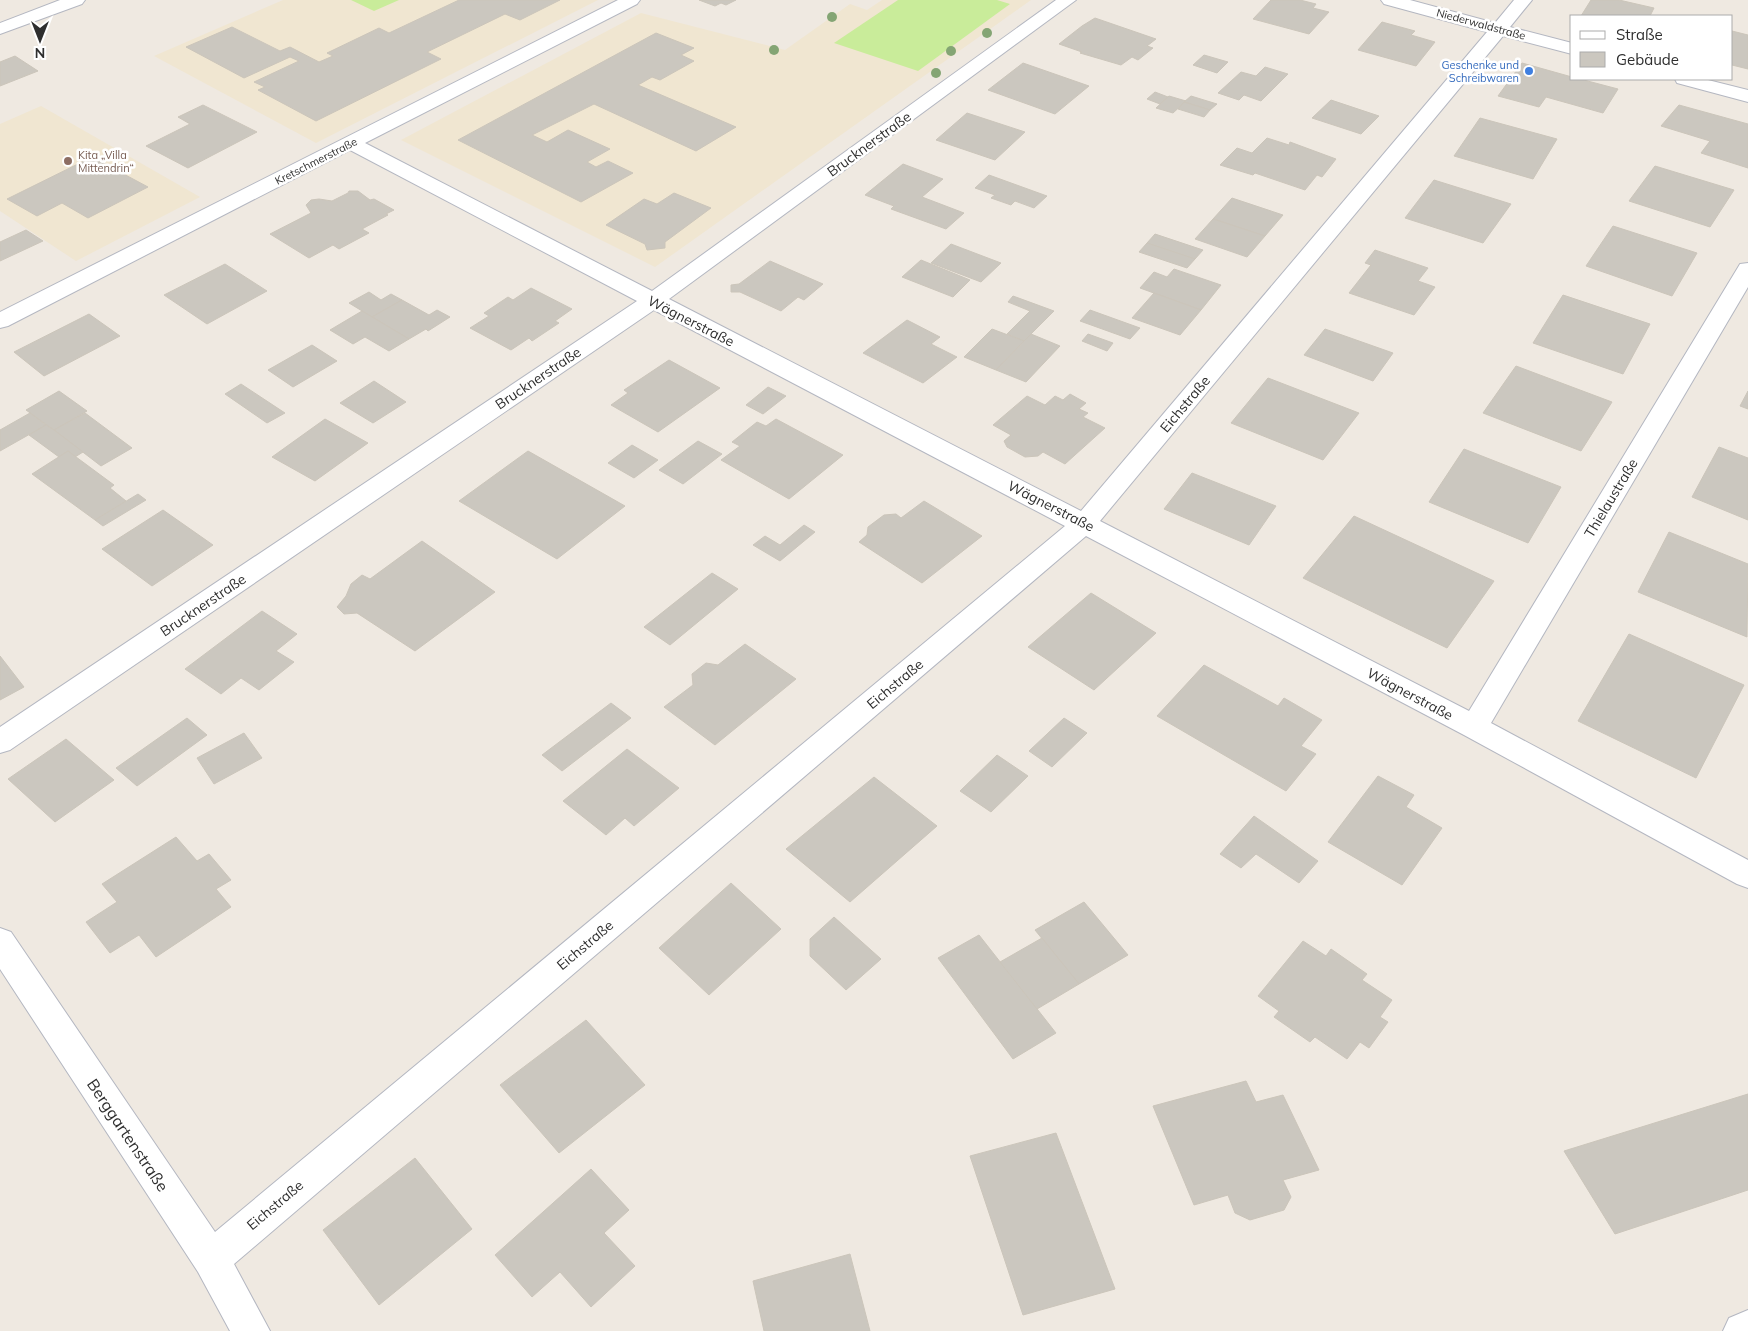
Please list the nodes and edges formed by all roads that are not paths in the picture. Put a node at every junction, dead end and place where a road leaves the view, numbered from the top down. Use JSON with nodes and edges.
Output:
{"nodes":[{"id":1,"x":76,"y":0,"type":"edge"},
{"id":2,"x":631,"y":0,"type":"edge"},
{"id":3,"x":1066,"y":0,"type":"edge"},
{"id":4,"x":1390,"y":0,"type":"edge"},
{"id":5,"x":1523,"y":0,"type":"edge"},
{"id":6,"x":0,"y":29,"type":"edge"},
{"id":7,"x":1498,"y":29,"type":"junction"},
{"id":8,"x":1570,"y":48,"type":"edge"},
{"id":9,"x":1688,"y":80,"type":"edge"},
{"id":10,"x":1748,"y":96,"type":"edge"},
{"id":11,"x":352,"y":143,"type":"junction"},
{"id":12,"x":1748,"y":269,"type":"edge"},
{"id":13,"x":652,"y":301,"type":"junction"},
{"id":14,"x":0,"y":321,"type":"edge"},
{"id":15,"x":1085,"y":523,"type":"junction"},
{"id":16,"x":1474,"y":727,"type":"junction"},
{"id":17,"x":0,"y":742,"type":"edge"},
{"id":18,"x":1748,"y":875,"type":"edge"},
{"id":19,"x":0,"y":942,"type":"edge"},
{"id":20,"x":211,"y":1259,"type":"junction"},
{"id":21,"x":1748,"y":1329,"type":"edge"},
{"id":22,"x":251,"y":1331,"type":"edge"},
{"id":23,"x":1742,"y":1331,"type":"edge"}],
"edges":[{"from":1,"to":6,"type":"street"},
{"from":2,"to":11,"type":"street","name":"Kretschmerstraße"},
{"from":3,"to":13,"type":"street","name":"Brucknerstraße"},
{"from":4,"to":7,"type":"street","name":"Niederwaldstraße"},
{"from":5,"to":7,"type":"street","name":"Eichstraße"},
{"from":7,"to":8,"type":"street","name":"Niederwaldstraße"},
{"from":7,"to":15,"type":"street","name":"Eichstraße"},
{"from":9,"to":10,"type":"street"},
{"from":11,"to":13,"type":"street","name":"Wägnerstraße"},
{"from":11,"to":14,"type":"street","name":"Kretschmerstraße"},
{"from":12,"to":16,"type":"street","name":"Thielaustraße"},
{"from":13,"to":15,"type":"street","name":"Wägnerstraße"},
{"from":13,"to":17,"type":"street","name":"Brucknerstraße"},
{"from":15,"to":16,"type":"street","name":"Wägnerstraße"},
{"from":15,"to":20,"type":"street","name":"Eichstraße"},
{"from":16,"to":18,"type":"street","name":"Wägnerstraße"},
{"from":19,"to":20,"type":"street","name":"Berggartenstraße"},
{"from":20,"to":22,"type":"street","name":"Berggartenstraße"},
{"from":21,"to":23,"type":"street"}]}
